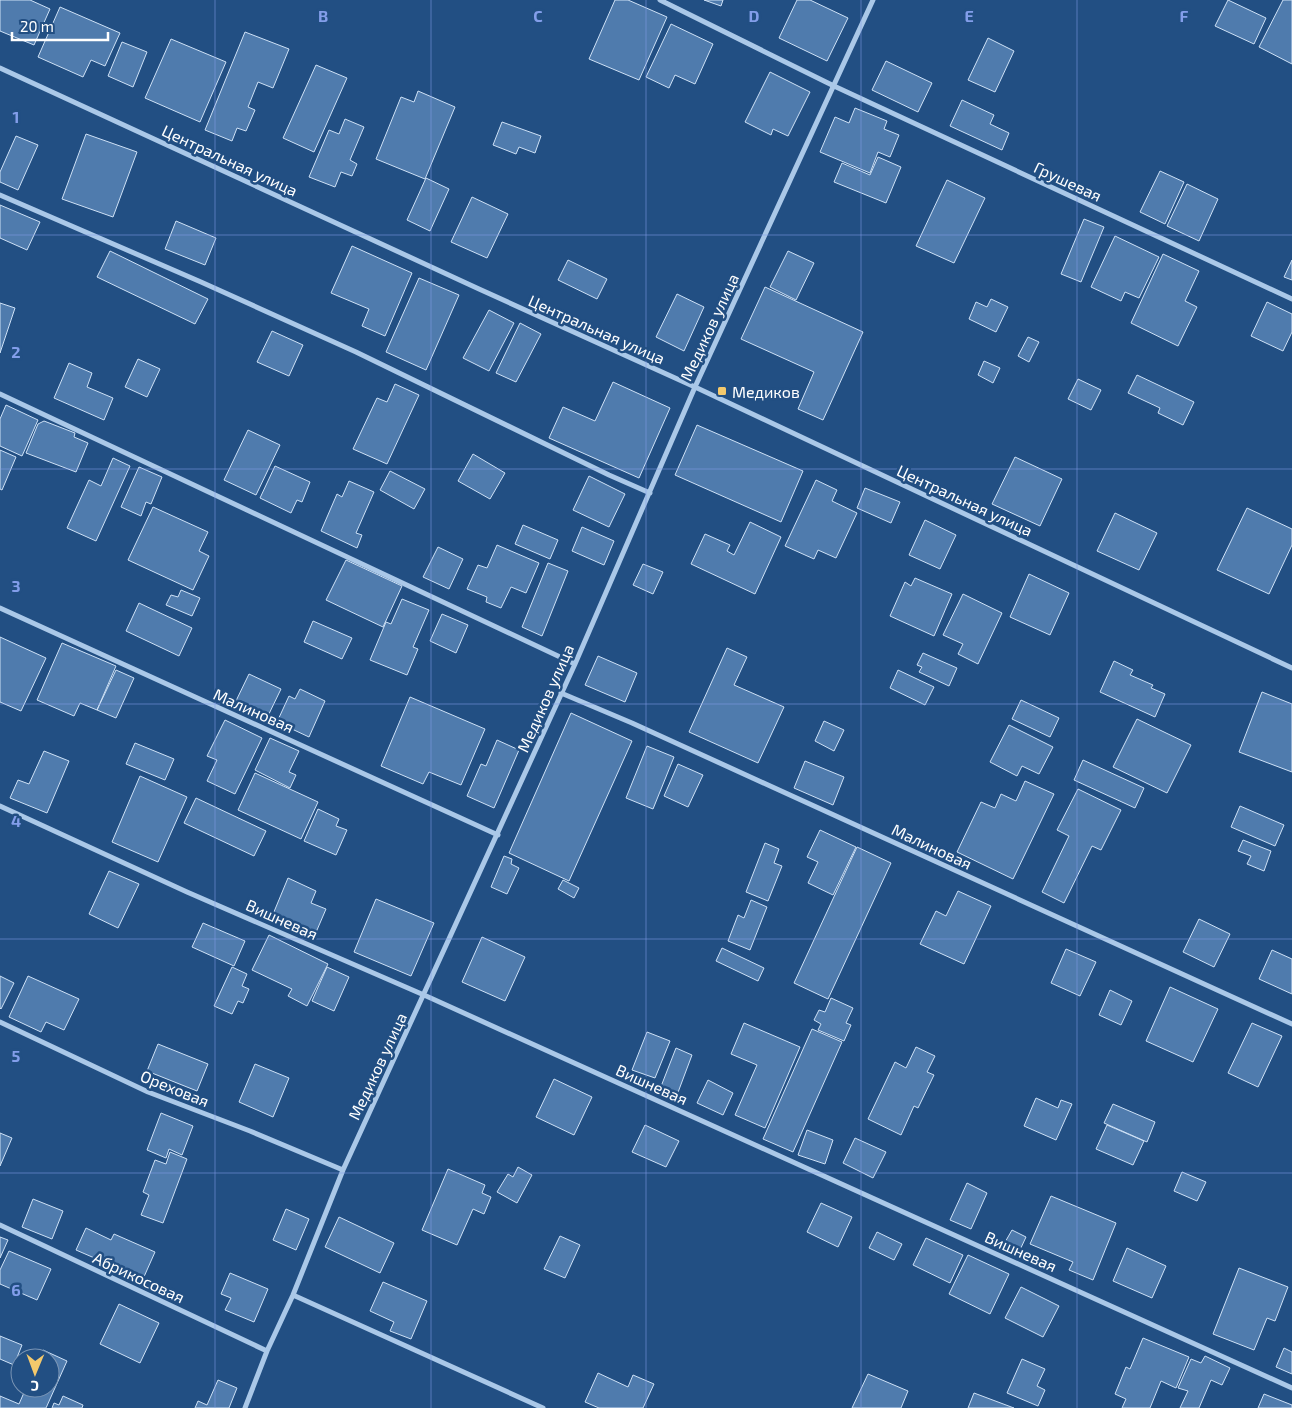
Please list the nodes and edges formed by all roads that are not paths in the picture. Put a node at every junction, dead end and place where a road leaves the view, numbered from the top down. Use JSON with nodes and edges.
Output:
{"nodes":[{"id":1,"x":660,"y":0,"type":"edge"},
{"id":2,"x":873,"y":0,"type":"edge"},
{"id":3,"x":0,"y":68,"type":"edge"},
{"id":4,"x":834,"y":86,"type":"junction"},
{"id":5,"x":0,"y":195,"type":"edge"},
{"id":6,"x":1292,"y":299,"type":"edge"},
{"id":7,"x":695,"y":387,"type":"junction"},
{"id":8,"x":0,"y":394,"type":"edge"},
{"id":9,"x":650,"y":493,"type":"junction"},
{"id":10,"x":0,"y":608,"type":"edge"},
{"id":11,"x":575,"y":664,"type":"junction"},
{"id":12,"x":1292,"y":668,"type":"edge"},
{"id":13,"x":561,"y":693,"type":"junction"},
{"id":14,"x":0,"y":806,"type":"edge"},
{"id":15,"x":498,"y":834,"type":"junction"},
{"id":16,"x":424,"y":995,"type":"junction"},
{"id":17,"x":0,"y":1022,"type":"edge"},
{"id":18,"x":1292,"y":1024,"type":"edge"},
{"id":19,"x":343,"y":1170,"type":"junction"},
{"id":20,"x":0,"y":1226,"type":"edge"},
{"id":21,"x":293,"y":1295,"type":"junction"},
{"id":22,"x":267,"y":1351,"type":"junction"},
{"id":23,"x":1292,"y":1388,"type":"edge"},
{"id":24,"x":245,"y":1408,"type":"edge"},
{"id":25,"x":543,"y":1408,"type":"edge"}],
"edges":[{"from":1,"to":4,"type":"street","name":"Грушевая"},
{"from":2,"to":4,"type":"street","name":"Медиков улица"},
{"from":3,"to":7,"type":"street","name":"Центральная улица"},
{"from":4,"to":6,"type":"street","name":"Грушевая"},
{"from":4,"to":7,"type":"street","name":"Медиков улица"},
{"from":5,"to":9,"type":"street"},
{"from":7,"to":9,"type":"street","name":"Медиков улица"},
{"from":7,"to":12,"type":"street","name":"Центральная улица"},
{"from":8,"to":11,"type":"street"},
{"from":9,"to":11,"type":"street","name":"Медиков улица"},
{"from":10,"to":15,"type":"street","name":"Малиновая"},
{"from":11,"to":13,"type":"street","name":"Медиков улица"},
{"from":13,"to":15,"type":"street","name":"Медиков улица"},
{"from":13,"to":18,"type":"street","name":"Малиновая"},
{"from":14,"to":16,"type":"street","name":"Вишневая"},
{"from":15,"to":16,"type":"street","name":"Медиков улица"},
{"from":16,"to":19,"type":"street","name":"Медиков улица"},
{"from":16,"to":23,"type":"street","name":"Вишневая"},
{"from":17,"to":19,"type":"street","name":"Ореховая"},
{"from":19,"to":21,"type":"street","name":"Медиков улица"},
{"from":20,"to":22,"type":"street","name":"Абрикосовая"},
{"from":21,"to":22,"type":"street","name":"Медиков улица"},
{"from":21,"to":25,"type":"street"},
{"from":22,"to":24,"type":"street","name":"Медиков улица"}]}
